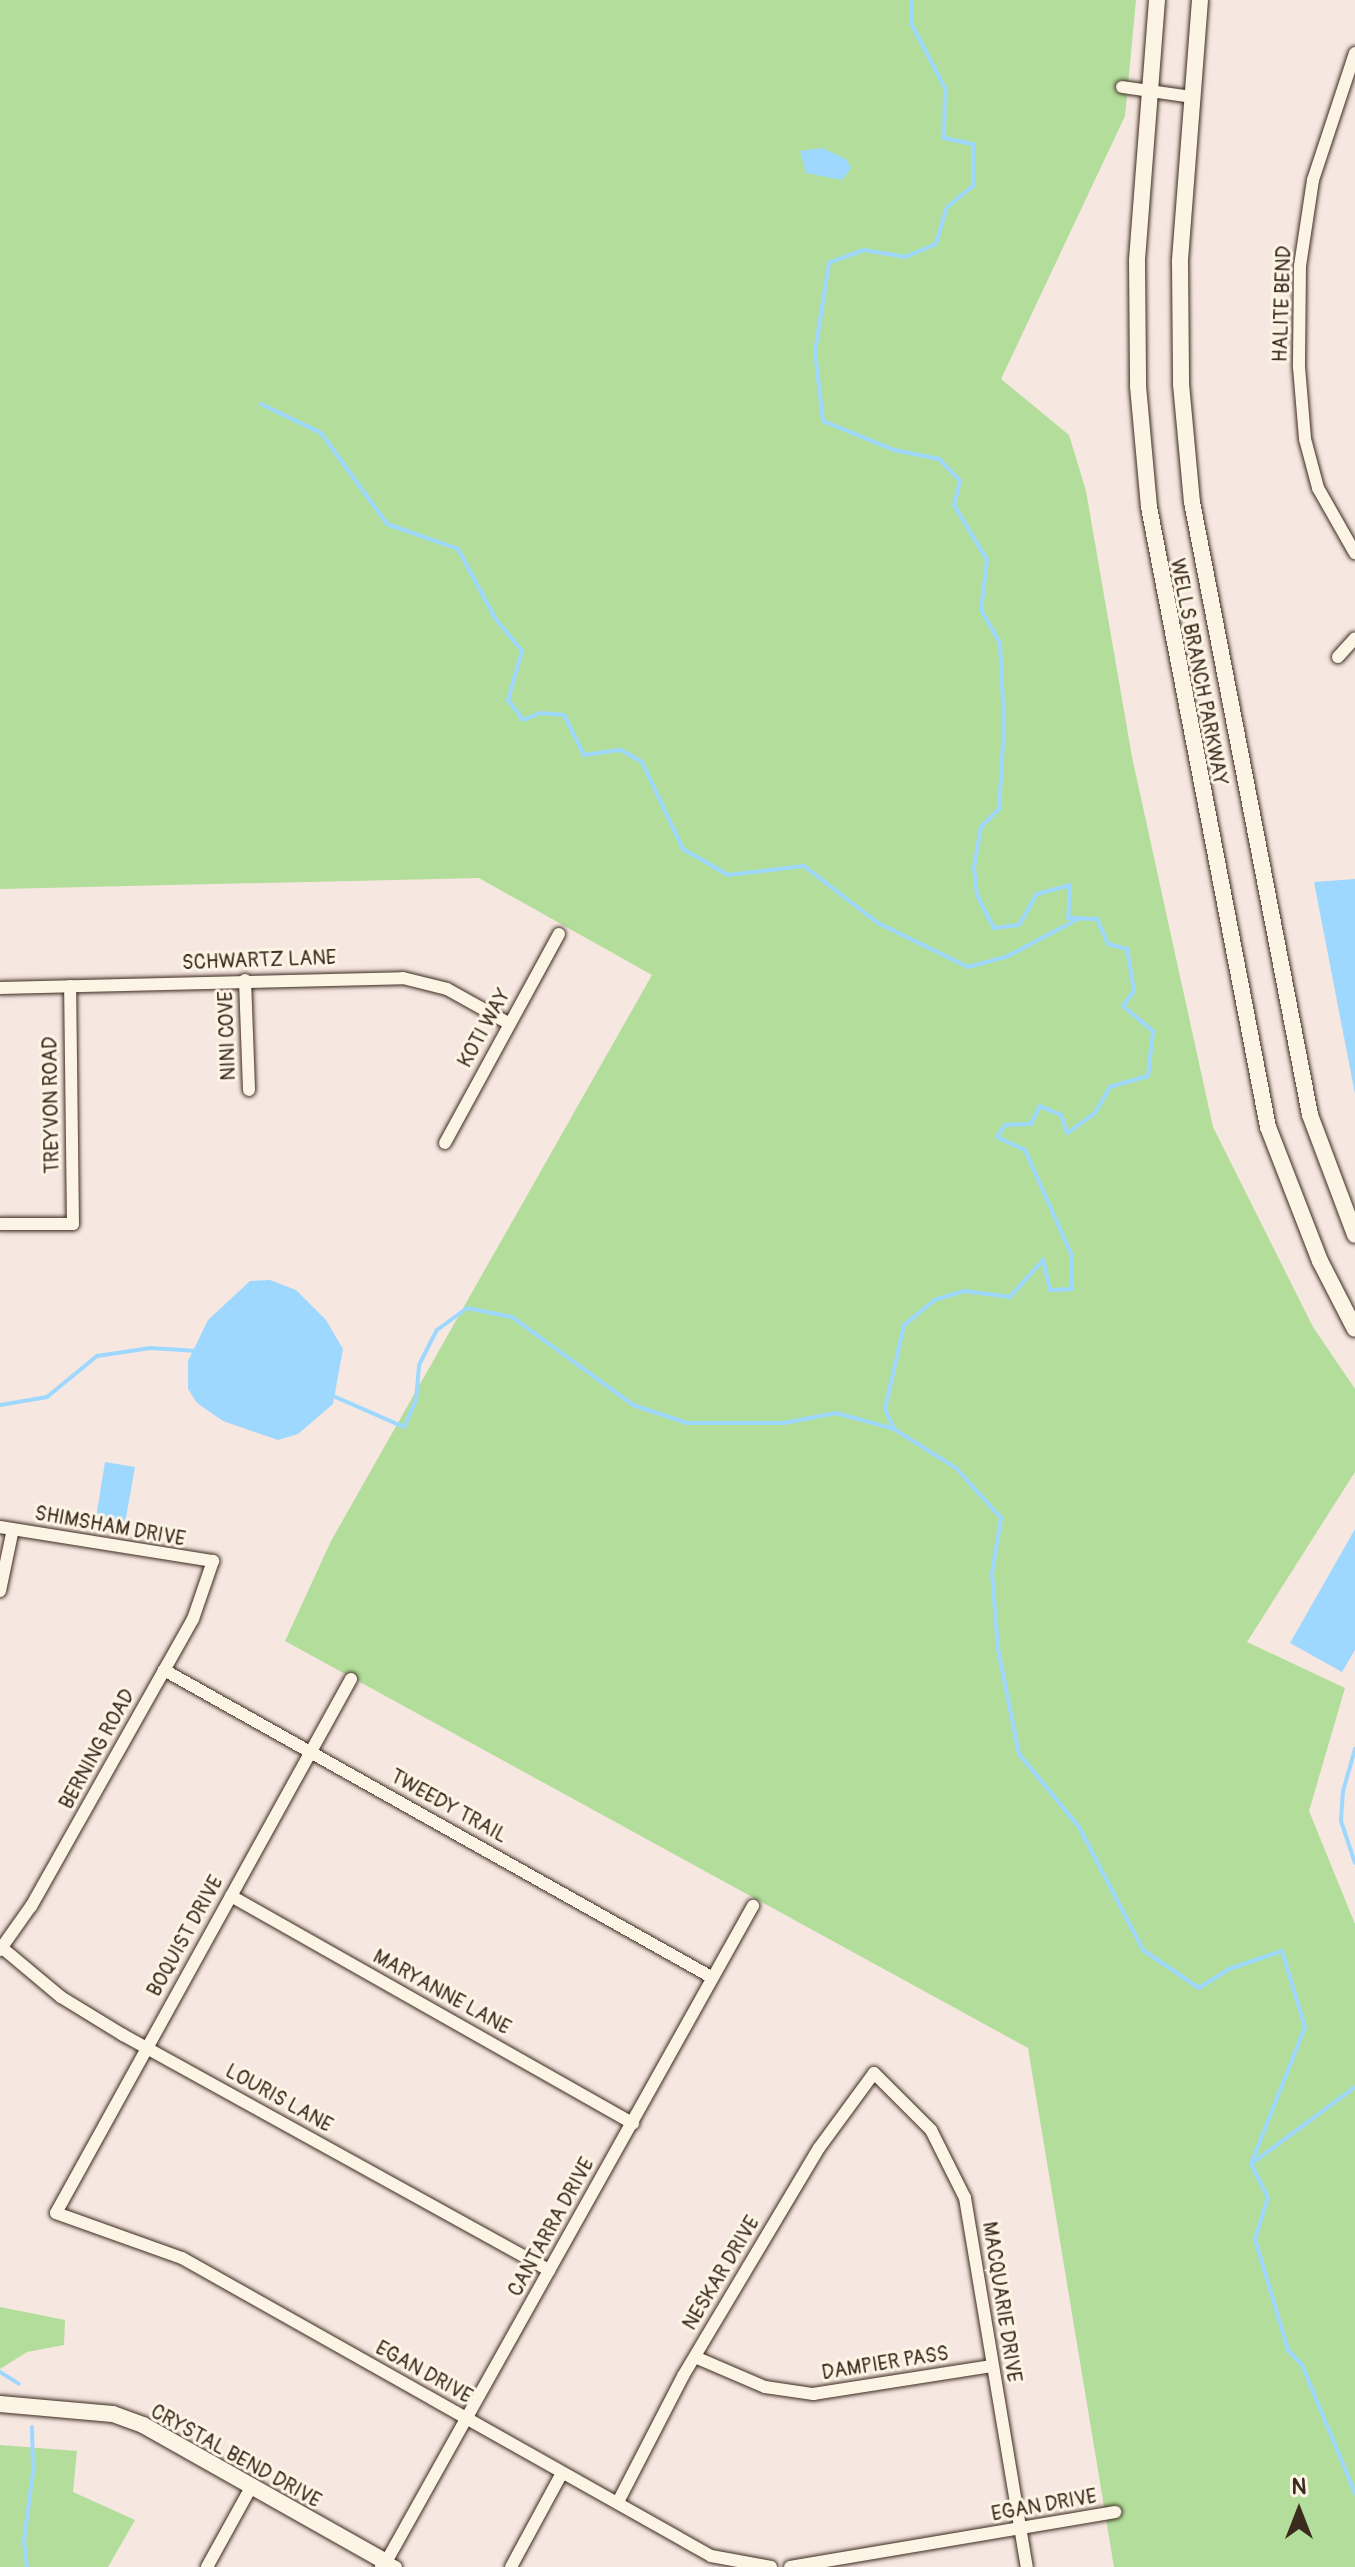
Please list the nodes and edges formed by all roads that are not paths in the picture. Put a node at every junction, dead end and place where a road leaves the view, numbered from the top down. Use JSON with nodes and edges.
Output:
{"nodes":[{"id":1,"x":1157,"y":0,"type":"edge"},
{"id":2,"x":1200,"y":0,"type":"edge"},
{"id":3,"x":1355,"y":53,"type":"edge"},
{"id":4,"x":1122,"y":87,"type":"dead end"},
{"id":5,"x":1149,"y":91,"type":"junction"},
{"id":6,"x":1192,"y":97,"type":"junction"},
{"id":7,"x":1355,"y":553,"type":"edge"},
{"id":8,"x":1355,"y":638,"type":"edge"},
{"id":9,"x":1338,"y":657,"type":"dead end"},
{"id":10,"x":559,"y":934,"type":"dead end"},
{"id":11,"x":245,"y":980,"type":"junction"},
{"id":12,"x":70,"y":986,"type":"junction"},
{"id":13,"x":0,"y":988,"type":"edge"},
{"id":14,"x":508,"y":1023,"type":"junction"},
{"id":15,"x":249,"y":1090,"type":"dead end"},
{"id":16,"x":445,"y":1143,"type":"dead end"},
{"id":17,"x":0,"y":1224,"type":"edge"},
{"id":18,"x":1355,"y":1235,"type":"edge"},
{"id":19,"x":1355,"y":1329,"type":"edge"},
{"id":20,"x":7,"y":1528,"type":"edge"},
{"id":21,"x":213,"y":1561,"type":"joint"},
{"id":22,"x":0,"y":1591,"type":"edge"},
{"id":23,"x":164,"y":1670,"type":"junction"},
{"id":24,"x":351,"y":1679,"type":"dead end"},
{"id":25,"x":310,"y":1750,"type":"junction"},
{"id":26,"x":231,"y":1896,"type":"junction"},
{"id":27,"x":753,"y":1906,"type":"dead end"},
{"id":28,"x":1,"y":1948,"type":"edge"},
{"id":29,"x":713,"y":1978,"type":"junction"},
{"id":30,"x":145,"y":2047,"type":"junction"},
{"id":31,"x":874,"y":2073,"type":"joint"},
{"id":32,"x":633,"y":2123,"type":"junction"},
{"id":33,"x":56,"y":2213,"type":"joint"},
{"id":34,"x":549,"y":2270,"type":"junction"},
{"id":35,"x":695,"y":2357,"type":"junction"},
{"id":36,"x":992,"y":2366,"type":"junction"},
{"id":37,"x":0,"y":2404,"type":"edge"},
{"id":38,"x":468,"y":2419,"type":"junction"},
{"id":39,"x":562,"y":2473,"type":"junction"},
{"id":40,"x":250,"y":2489,"type":"junction"},
{"id":41,"x":618,"y":2502,"type":"junction"},
{"id":42,"x":1115,"y":2512,"type":"dead end"},
{"id":43,"x":1020,"y":2529,"type":"junction"},
{"id":44,"x":709,"y":2562,"type":"edge"},
{"id":45,"x":857,"y":2562,"type":"edge"},
{"id":46,"x":388,"y":2565,"type":"edge"},
{"id":47,"x":207,"y":2567,"type":"edge"},
{"id":48,"x":511,"y":2567,"type":"edge"},
{"id":49,"x":771,"y":2567,"type":"edge"},
{"id":50,"x":790,"y":2567,"type":"edge"},
{"id":51,"x":1027,"y":2567,"type":"edge"}],
"edges":[{"from":1,"to":5,"type":"street","name":"WELLS BRANCH PARKWAY"},
{"from":2,"to":6,"type":"street","name":"WELLS BRANCH PARKWAY"},
{"from":3,"to":7,"type":"street","name":"HALITE BEND"},
{"from":4,"to":5,"type":"street"},
{"from":5,"to":6,"type":"street"},
{"from":5,"to":19,"type":"street","name":"WELLS BRANCH PARKWAY"},
{"from":6,"to":18,"type":"street","name":"WELLS BRANCH PARKWAY"},
{"from":8,"to":9,"type":"street"},
{"from":10,"to":14,"type":"street","name":"KOTI WAY"},
{"from":11,"to":12,"type":"street","name":"SCHWARTZ LANE"},
{"from":11,"to":14,"type":"street","name":"SCHWARTZ LANE"},
{"from":11,"to":15,"type":"street","name":"NINI COVE"},
{"from":12,"to":13,"type":"street","name":"SCHWARTZ LANE"},
{"from":12,"to":17,"type":"street","name":"TREYVON ROAD"},
{"from":14,"to":16,"type":"street","name":"KOTI WAY"},
{"from":20,"to":21,"type":"street","name":"SHIMSHAM DRIVE"},
{"from":20,"to":22,"type":"street"},
{"from":21,"to":23,"type":"street","name":"BERNING ROAD"},
{"from":23,"to":25,"type":"street","name":"TWEEDY TRAIL"},
{"from":23,"to":28,"type":"street","name":"BERNING ROAD"},
{"from":24,"to":25,"type":"street","name":"BOQUIST DRIVE"},
{"from":25,"to":26,"type":"street","name":"BOQUIST DRIVE"},
{"from":25,"to":29,"type":"street","name":"TWEEDY TRAIL"},
{"from":26,"to":30,"type":"street","name":"BOQUIST DRIVE"},
{"from":26,"to":32,"type":"street","name":"MARYANNE LANE"},
{"from":27,"to":29,"type":"street","name":"CANTARRA DRIVE"},
{"from":28,"to":30,"type":"street","name":"LOURIS LANE"},
{"from":29,"to":32,"type":"street","name":"CANTARRA DRIVE"},
{"from":30,"to":33,"type":"street","name":"BOQUIST DRIVE"},
{"from":30,"to":34,"type":"street","name":"LOURIS LANE"},
{"from":31,"to":35,"type":"street","name":"NESKAR DRIVE"},
{"from":31,"to":36,"type":"street","name":"MACQUARIE DRIVE"},
{"from":32,"to":34,"type":"street","name":"CANTARRA DRIVE"},
{"from":33,"to":38,"type":"street","name":"EGAN DRIVE"},
{"from":34,"to":38,"type":"street","name":"CANTARRA DRIVE"},
{"from":35,"to":36,"type":"street","name":"DAMPIER PASS"},
{"from":35,"to":41,"type":"street","name":"NESKAR DRIVE"},
{"from":36,"to":43,"type":"street","name":"MACQUARIE DRIVE"},
{"from":37,"to":40,"type":"street","name":"CRYSTAL BEND DRIVE"},
{"from":38,"to":39,"type":"street","name":"EGAN DRIVE"},
{"from":38,"to":46,"type":"street","name":"CANTARRA DRIVE"},
{"from":39,"to":41,"type":"street","name":"EGAN DRIVE"},
{"from":39,"to":48,"type":"street"},
{"from":40,"to":46,"type":"street","name":"CRYSTAL BEND DRIVE"},
{"from":40,"to":47,"type":"street"},
{"from":41,"to":44,"type":"street","name":"EGAN DRIVE"},
{"from":42,"to":43,"type":"street","name":"EGAN DRIVE"},
{"from":43,"to":45,"type":"street","name":"EGAN DRIVE"},
{"from":43,"to":51,"type":"street","name":"MACQUARIE DRIVE"},
{"from":44,"to":49,"type":"street","name":"EGAN DRIVE"},
{"from":45,"to":50,"type":"street","name":"EGAN DRIVE"}]}
